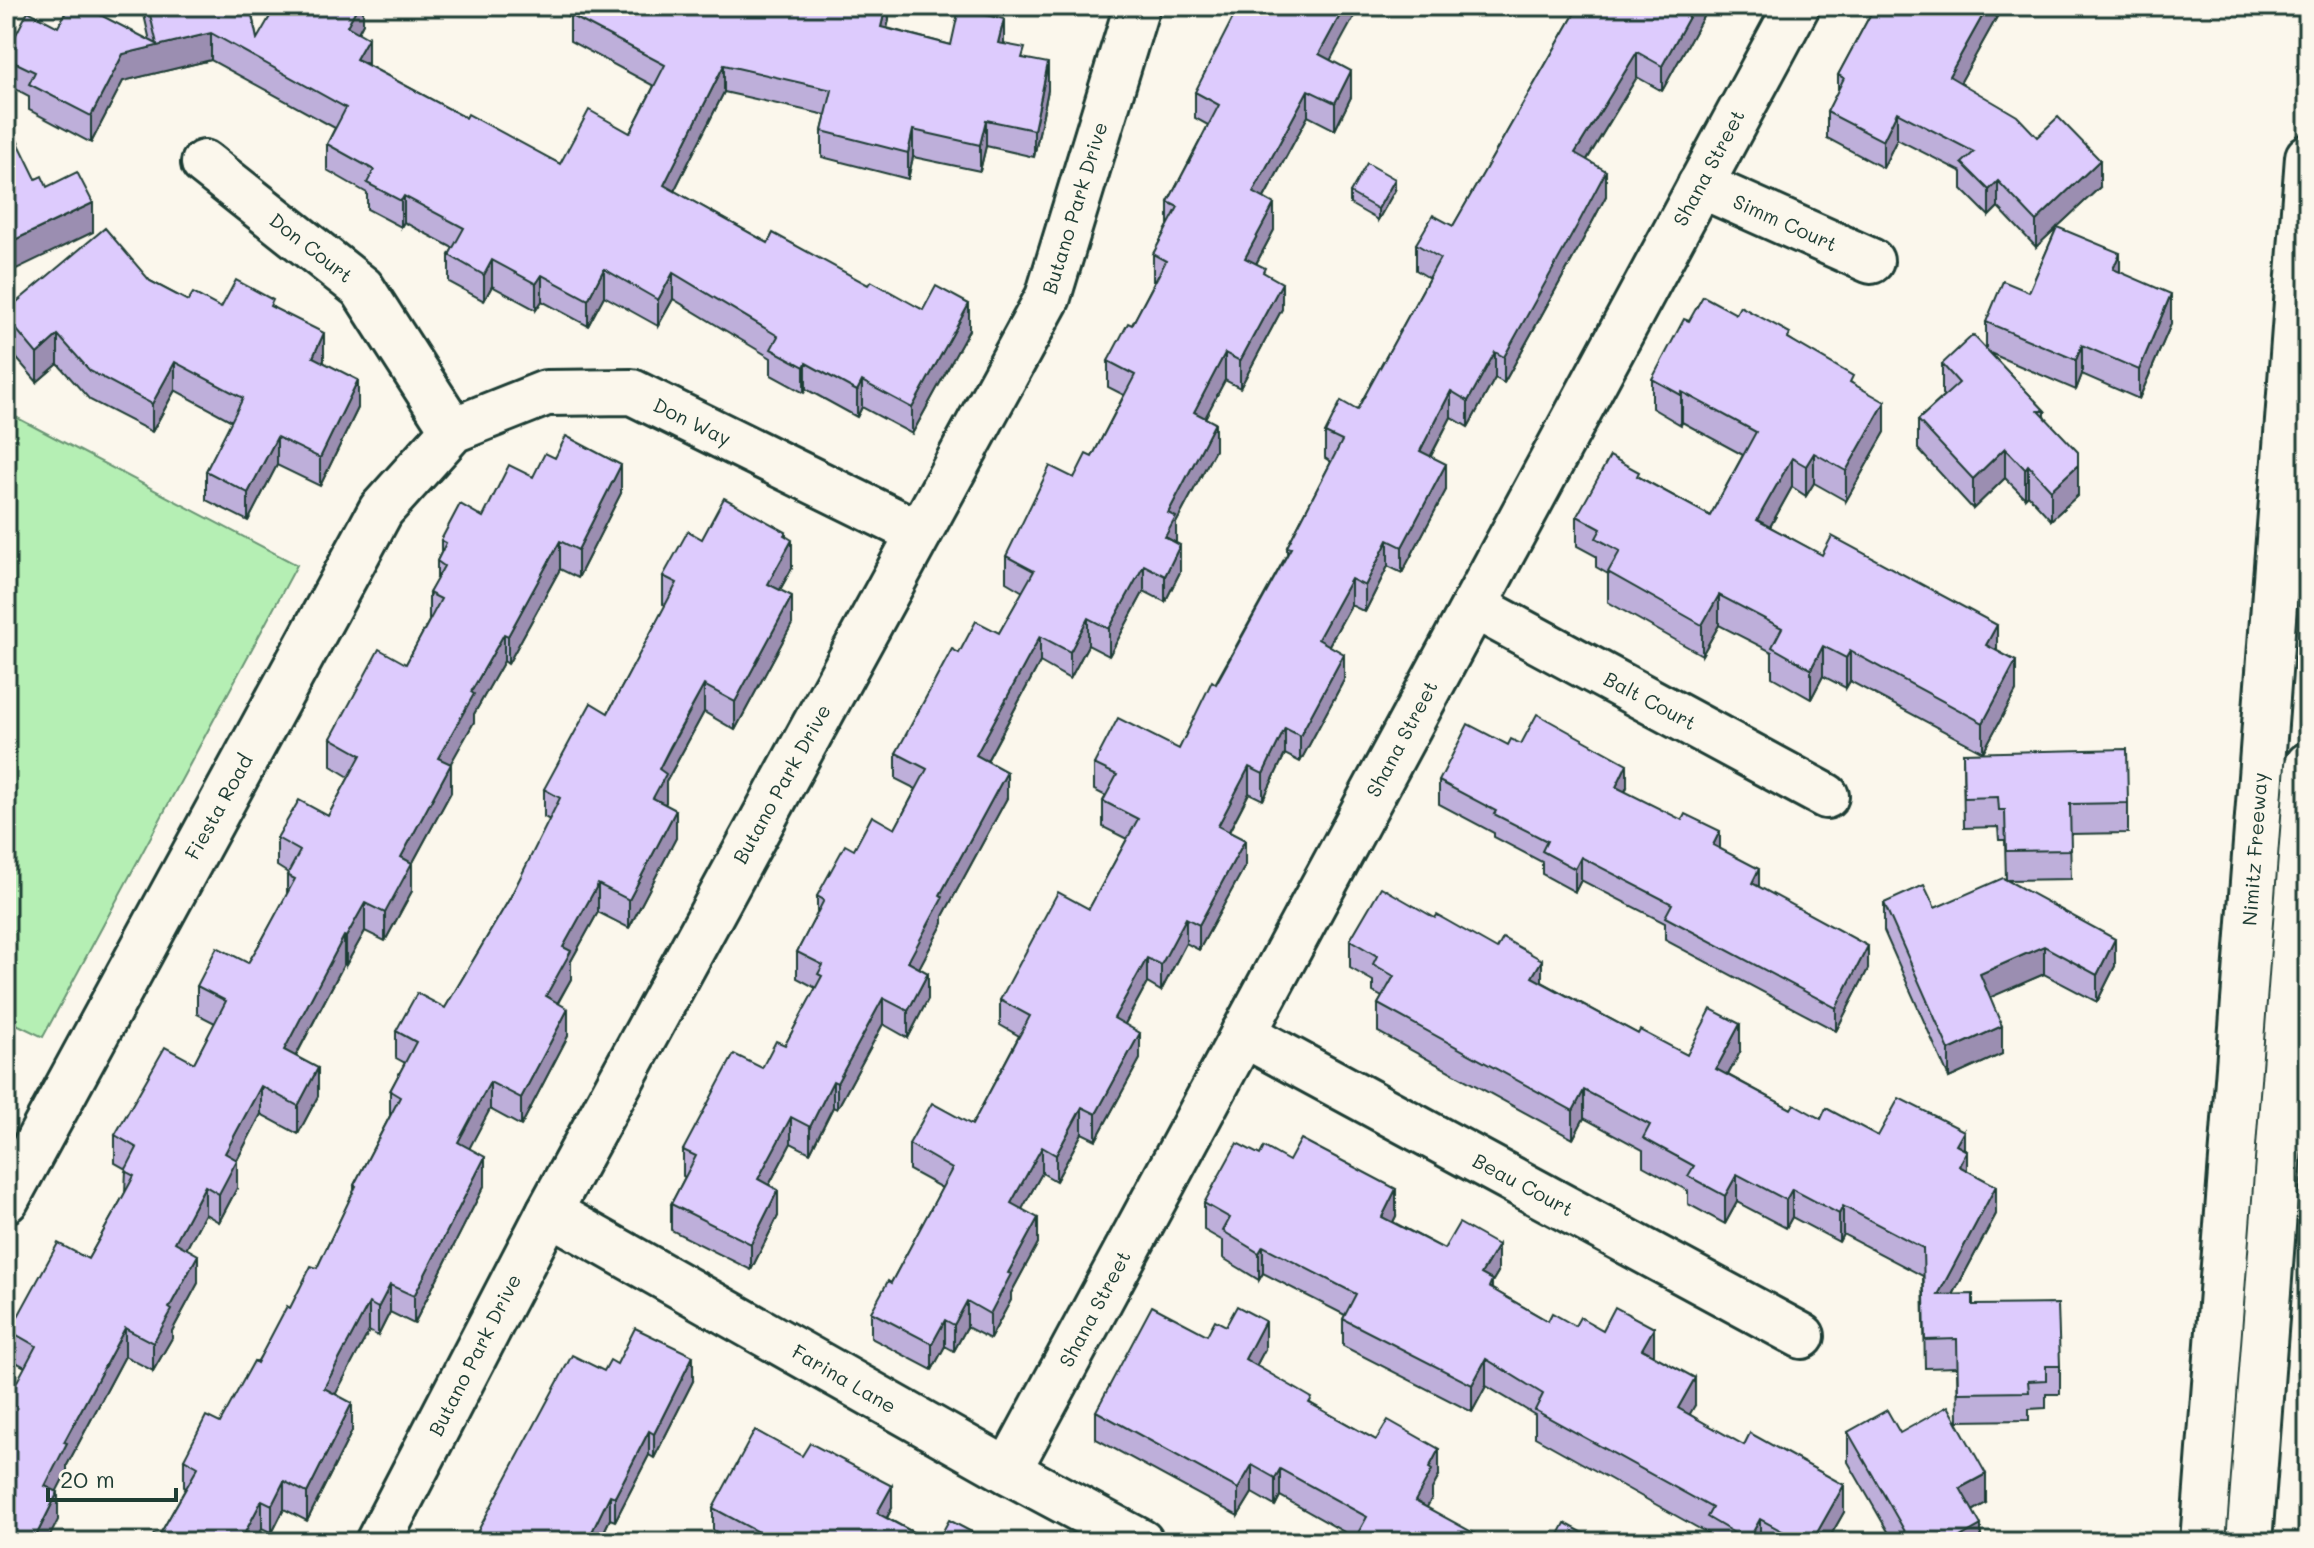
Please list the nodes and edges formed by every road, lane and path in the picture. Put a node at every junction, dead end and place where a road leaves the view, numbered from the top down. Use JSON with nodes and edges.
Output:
{"nodes":[{"id":1,"x":1137,"y":6,"type":"edge"},
{"id":2,"x":1797,"y":6,"type":"edge"},
{"id":3,"x":2308,"y":157,"type":"edge"},
{"id":4,"x":204,"y":163,"type":"dead end"},
{"id":5,"x":1700,"y":185,"type":"junction"},
{"id":6,"x":1871,"y":261,"type":"dead end"},
{"id":7,"x":453,"y":430,"type":"junction"},
{"id":8,"x":919,"y":533,"type":"junction"},
{"id":9,"x":1474,"y":606,"type":"junction"},
{"id":10,"x":2308,"y":765,"type":"edge"},
{"id":11,"x":1826,"y":796,"type":"dead end"},
{"id":12,"x":1243,"y":1034,"type":"junction"},
{"id":13,"x":8,"y":1193,"type":"edge"},
{"id":14,"x":549,"y":1212,"type":"junction"},
{"id":15,"x":1802,"y":1336,"type":"dead end"},
{"id":16,"x":1008,"y":1471,"type":"junction"},
{"id":17,"x":378,"y":1542,"type":"edge"},
{"id":18,"x":1141,"y":1542,"type":"edge"},
{"id":19,"x":2203,"y":1542,"type":"edge"},
{"id":20,"x":2249,"y":1542,"type":"edge"}],
"edges":[{"from":1,"to":8,"type":"main road","name":"Butano Park Drive"},
{"from":2,"to":5,"type":"main road","name":"Shana Street"},
{"from":3,"to":19,"type":"main road","name":"Nimitz Freeway"},
{"from":4,"to":7,"type":"main road","name":"Don Court"},
{"from":5,"to":6,"type":"main road","name":"Simm Court"},
{"from":5,"to":9,"type":"main road","name":"Shana Street"},
{"from":7,"to":8,"type":"main road","name":"Don Way"},
{"from":7,"to":13,"type":"main road","name":"Fiesta Road"},
{"from":8,"to":14,"type":"main road","name":"Butano Park Drive"},
{"from":9,"to":11,"type":"main road","name":"Balt Court"},
{"from":9,"to":12,"type":"main road","name":"Shana Street"},
{"from":10,"to":20,"type":"main road"},
{"from":12,"to":15,"type":"main road","name":"Beau Court"},
{"from":12,"to":16,"type":"main road","name":"Shana Street"},
{"from":14,"to":16,"type":"main road","name":"Farina Lane"},
{"from":14,"to":17,"type":"main road","name":"Butano Park Drive"},
{"from":16,"to":18,"type":"main road","name":"Farina Lane"}]}
